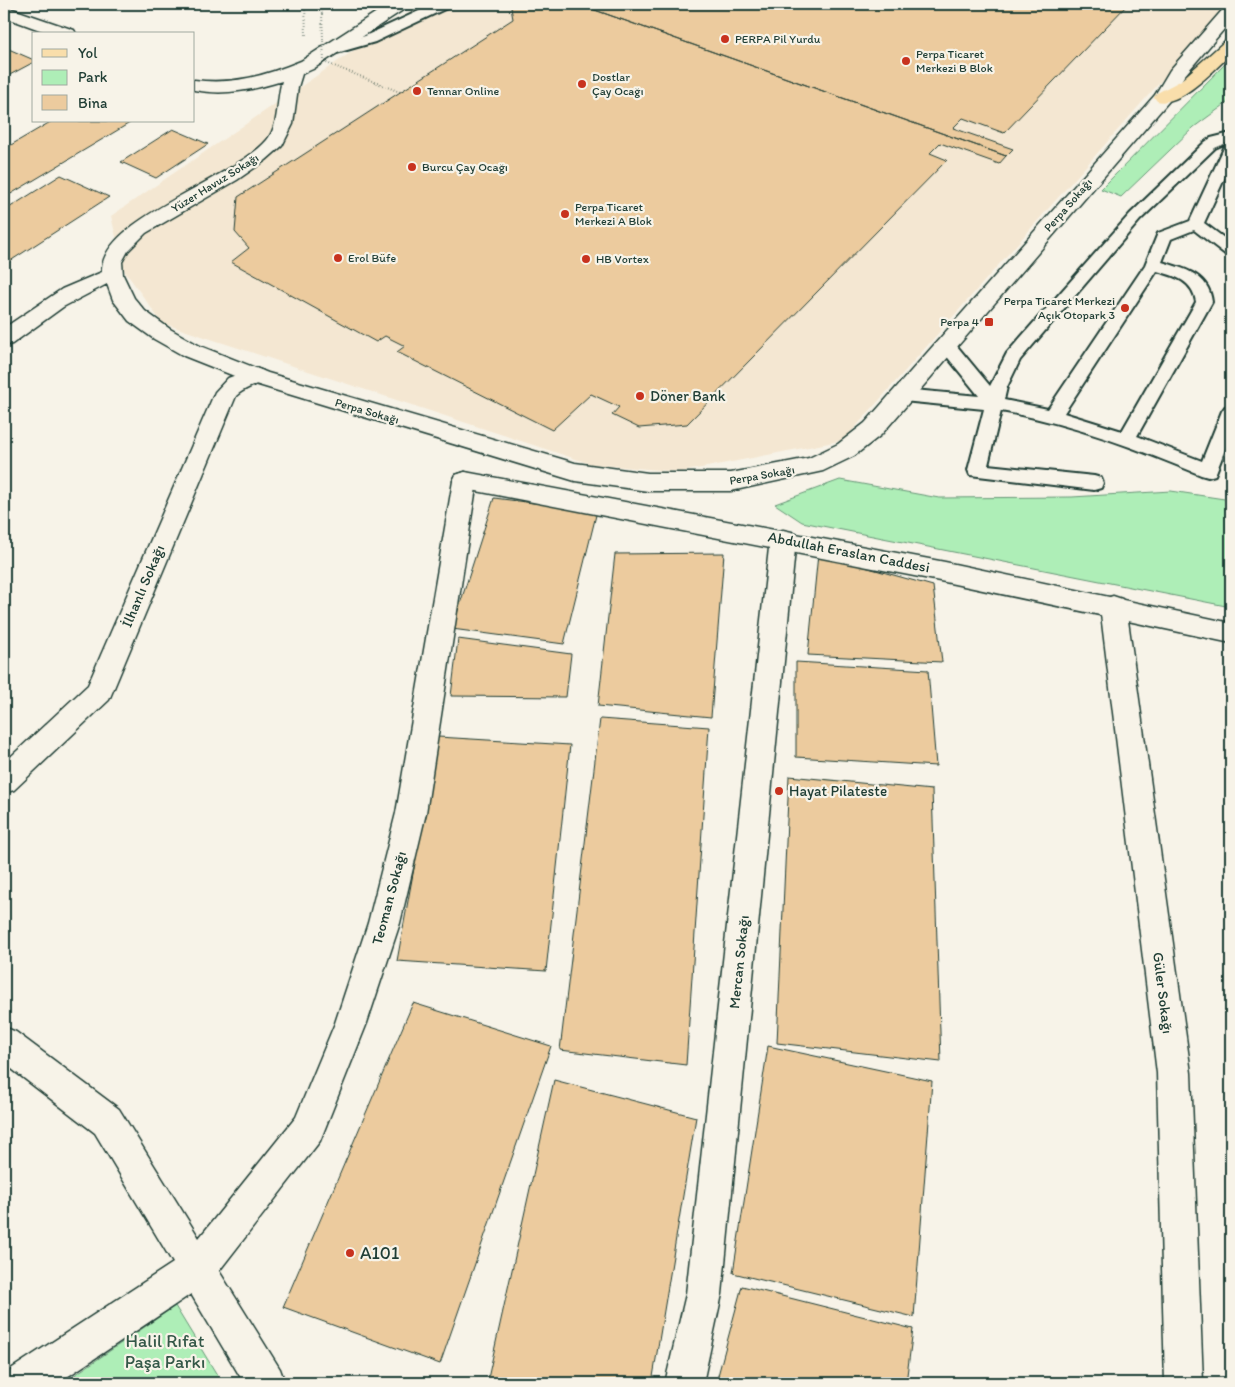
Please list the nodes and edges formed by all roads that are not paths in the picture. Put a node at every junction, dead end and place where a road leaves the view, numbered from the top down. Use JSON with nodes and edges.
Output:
{"nodes":[{"id":1,"x":400,"y":4,"type":"edge"},
{"id":2,"x":444,"y":4,"type":"edge"},
{"id":3,"x":4,"y":11,"type":"edge"},
{"id":4,"x":1231,"y":11,"type":"edge"},
{"id":5,"x":65,"y":32,"type":"edge"},
{"id":6,"x":1231,"y":45,"type":"edge"},
{"id":7,"x":326,"y":52,"type":"junction"},
{"id":8,"x":294,"y":70,"type":"junction"},
{"id":9,"x":195,"y":85,"type":"edge"},
{"id":10,"x":1163,"y":97,"type":"junction"},
{"id":11,"x":1231,"y":137,"type":"edge"},
{"id":12,"x":1231,"y":148,"type":"edge"},
{"id":13,"x":1135,"y":217,"type":"junction"},
{"id":14,"x":1196,"y":224,"type":"junction"},
{"id":15,"x":1164,"y":236,"type":"junction"},
{"id":16,"x":1231,"y":251,"type":"edge"},
{"id":17,"x":1154,"y":264,"type":"junction"},
{"id":18,"x":113,"y":275,"type":"junction"},
{"id":19,"x":4,"y":338,"type":"edge"},
{"id":20,"x":946,"y":344,"type":"junction"},
{"id":21,"x":255,"y":376,"type":"junction"},
{"id":22,"x":902,"y":395,"type":"junction"},
{"id":23,"x":994,"y":404,"type":"junction"},
{"id":24,"x":1231,"y":411,"type":"edge"},
{"id":25,"x":1052,"y":417,"type":"junction"},
{"id":26,"x":1126,"y":439,"type":"junction"},
{"id":27,"x":465,"y":482,"type":"joint"},
{"id":28,"x":1094,"y":483,"type":"dead end"},
{"id":29,"x":783,"y":539,"type":"junction"},
{"id":30,"x":1113,"y":606,"type":"junction"},
{"id":31,"x":1231,"y":633,"type":"edge"},
{"id":32,"x":4,"y":781,"type":"edge"},
{"id":33,"x":4,"y":1043,"type":"edge"},
{"id":34,"x":197,"y":1269,"type":"junction"},
{"id":35,"x":25,"y":1383,"type":"edge"},
{"id":36,"x":266,"y":1383,"type":"edge"},
{"id":37,"x":684,"y":1383,"type":"edge"},
{"id":38,"x":1184,"y":1383,"type":"edge"}],
"edges":[{"from":1,"to":7,"type":"street"},
{"from":2,"to":7,"type":"lane"},
{"from":3,"to":5,"type":"street"},
{"from":4,"to":10,"type":"street","name":"Perpa Sokağı"},
{"from":6,"to":10,"type":"main road"},
{"from":7,"to":8,"type":"street"},
{"from":8,"to":9,"type":"street"},
{"from":8,"to":18,"type":"street","name":"Yüzer Havuz Sokağı"},
{"from":10,"to":20,"type":"street","name":"Perpa Sokağı"},
{"from":11,"to":13,"type":"lane"},
{"from":12,"to":14,"type":"lane"},
{"from":13,"to":15,"type":"lane"},
{"from":13,"to":23,"type":"lane"},
{"from":14,"to":15,"type":"lane"},
{"from":14,"to":16,"type":"lane"},
{"from":15,"to":17,"type":"lane"},
{"from":17,"to":25,"type":"lane"},
{"from":17,"to":26,"type":"lane"},
{"from":18,"to":19,"type":"street"},
{"from":18,"to":21,"type":"street","name":"Perpa Sokağı"},
{"from":20,"to":22,"type":"street","name":"Perpa Sokağı"},
{"from":20,"to":23,"type":"lane"},
{"from":21,"to":22,"type":"street","name":"Perpa Sokağı"},
{"from":21,"to":32,"type":"street","name":"İlhanlı Sokağı"},
{"from":22,"to":23,"type":"lane"},
{"from":23,"to":25,"type":"lane"},
{"from":23,"to":28,"type":"lane"},
{"from":24,"to":26,"type":"lane"},
{"from":25,"to":26,"type":"lane"},
{"from":27,"to":29,"type":"street","name":"Abdullah Eraslan Caddesi"},
{"from":27,"to":34,"type":"street","name":"Teoman Sokağı"},
{"from":29,"to":30,"type":"street","name":"Abdullah Eraslan Caddesi"},
{"from":29,"to":37,"type":"street","name":"Mercan Sokağı"},
{"from":30,"to":31,"type":"street","name":"Abdullah Eraslan Caddesi"},
{"from":30,"to":38,"type":"street","name":"Güler Sokağı"},
{"from":33,"to":34,"type":"street"},
{"from":34,"to":35,"type":"street","name":"Teoman Sokağı"},
{"from":34,"to":36,"type":"street"}]}
